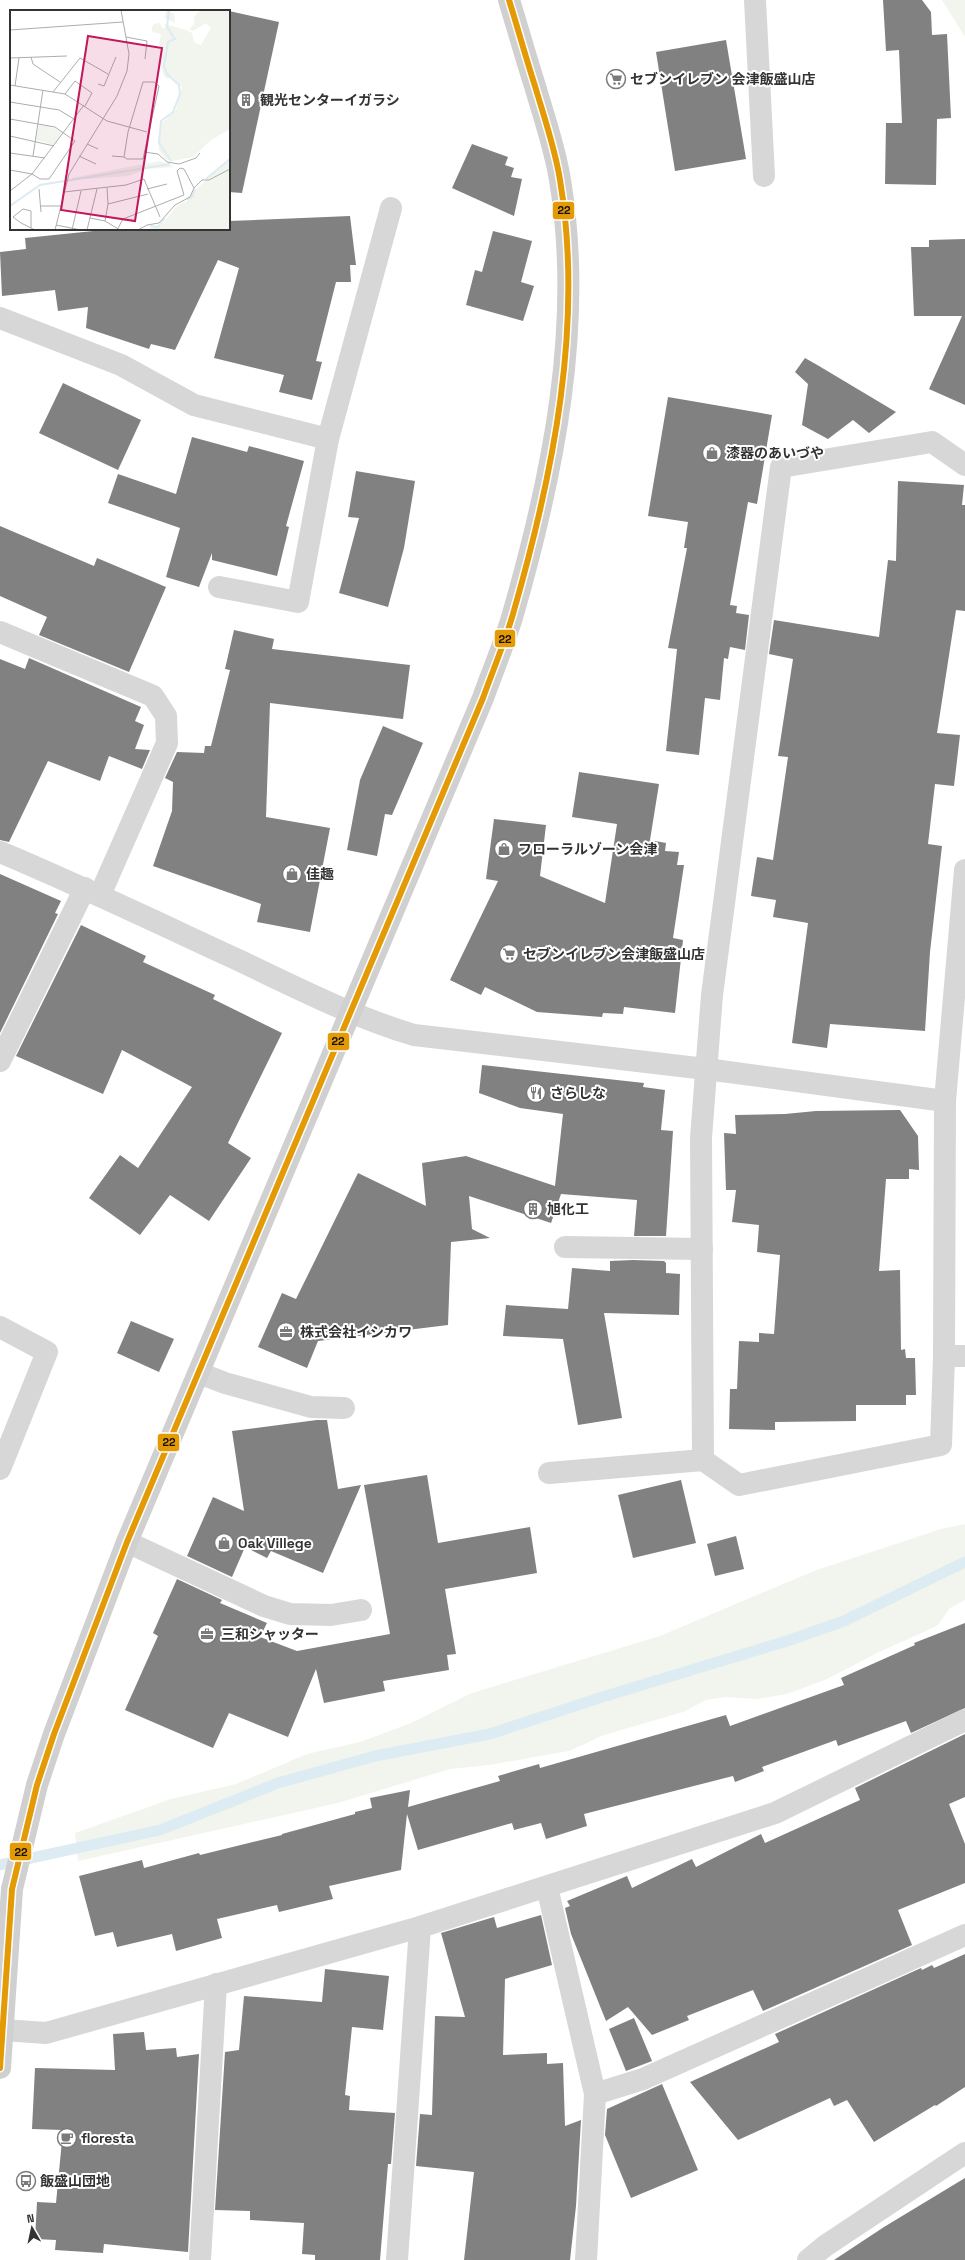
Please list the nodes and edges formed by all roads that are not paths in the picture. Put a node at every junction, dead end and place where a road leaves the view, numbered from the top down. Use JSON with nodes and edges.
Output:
{"nodes":[{"id":1,"x":509,"y":0,"type":"edge"},
{"id":2,"x":756,"y":0,"type":"edge"},
{"id":3,"x":764,"y":176,"type":"dead end"},
{"id":4,"x":392,"y":208,"type":"dead end"},
{"id":5,"x":0,"y":318,"type":"edge"},
{"id":6,"x":328,"y":439,"type":"junction"},
{"id":7,"x":965,"y":465,"type":"edge"},
{"id":8,"x":220,"y":587,"type":"dead end"},
{"id":9,"x":0,"y":632,"type":"edge"},
{"id":10,"x":0,"y":852,"type":"edge"},
{"id":11,"x":965,"y":870,"type":"edge"},
{"id":12,"x":92,"y":891,"type":"junction"},
{"id":13,"x":351,"y":1013,"type":"junction"},
{"id":14,"x":0,"y":1061,"type":"edge"},
{"id":15,"x":706,"y":1069,"type":"junction"},
{"id":16,"x":945,"y":1101,"type":"junction"},
{"id":17,"x":565,"y":1247,"type":"dead end"},
{"id":18,"x":702,"y":1249,"type":"junction"},
{"id":19,"x":0,"y":1326,"type":"edge"},
{"id":20,"x":955,"y":1356,"type":"edge"},
{"id":21,"x":199,"y":1373,"type":"junction"},
{"id":22,"x":344,"y":1408,"type":"dead end"},
{"id":23,"x":703,"y":1460,"type":"junction"},
{"id":24,"x":0,"y":1469,"type":"edge"},
{"id":25,"x":549,"y":1473,"type":"dead end"},
{"id":26,"x":127,"y":1542,"type":"junction"},
{"id":27,"x":361,"y":1610,"type":"dead end"},
{"id":28,"x":965,"y":1720,"type":"edge"},
{"id":29,"x":548,"y":1887,"type":"junction"},
{"id":30,"x":420,"y":1927,"type":"junction"},
{"id":31,"x":965,"y":1936,"type":"edge"},
{"id":32,"x":216,"y":1984,"type":"junction"},
{"id":33,"x":3,"y":2030,"type":"junction"},
{"id":34,"x":0,"y":2068,"type":"edge"},
{"id":35,"x":595,"y":2094,"type":"junction"},
{"id":36,"x":965,"y":2153,"type":"edge"},
{"id":37,"x":200,"y":2260,"type":"edge"},
{"id":38,"x":397,"y":2260,"type":"edge"},
{"id":39,"x":586,"y":2260,"type":"edge"},
{"id":40,"x":808,"y":2260,"type":"edge"}],
"edges":[{"from":1,"to":13,"type":"street"},
{"from":2,"to":3,"type":"street"},
{"from":4,"to":6,"type":"street"},
{"from":5,"to":6,"type":"street"},
{"from":6,"to":8,"type":"street"},
{"from":7,"to":15,"type":"street"},
{"from":9,"to":12,"type":"street"},
{"from":10,"to":12,"type":"street"},
{"from":11,"to":16,"type":"street"},
{"from":12,"to":13,"type":"street"},
{"from":12,"to":14,"type":"street"},
{"from":13,"to":15,"type":"street"},
{"from":13,"to":21,"type":"street"},
{"from":15,"to":16,"type":"street"},
{"from":15,"to":18,"type":"street"},
{"from":16,"to":20,"type":"street"},
{"from":17,"to":18,"type":"street"},
{"from":18,"to":23,"type":"street"},
{"from":19,"to":24,"type":"street"},
{"from":20,"to":23,"type":"street"},
{"from":21,"to":22,"type":"street"},
{"from":21,"to":26,"type":"street"},
{"from":23,"to":25,"type":"street"},
{"from":26,"to":27,"type":"street"},
{"from":26,"to":33,"type":"street"},
{"from":28,"to":29,"type":"street"},
{"from":29,"to":30,"type":"street"},
{"from":29,"to":35,"type":"street"},
{"from":30,"to":32,"type":"street"},
{"from":30,"to":38,"type":"street"},
{"from":31,"to":35,"type":"street"},
{"from":32,"to":33,"type":"street"},
{"from":32,"to":37,"type":"street"},
{"from":33,"to":34,"type":"street"},
{"from":35,"to":39,"type":"street"},
{"from":36,"to":40,"type":"street"}]}
